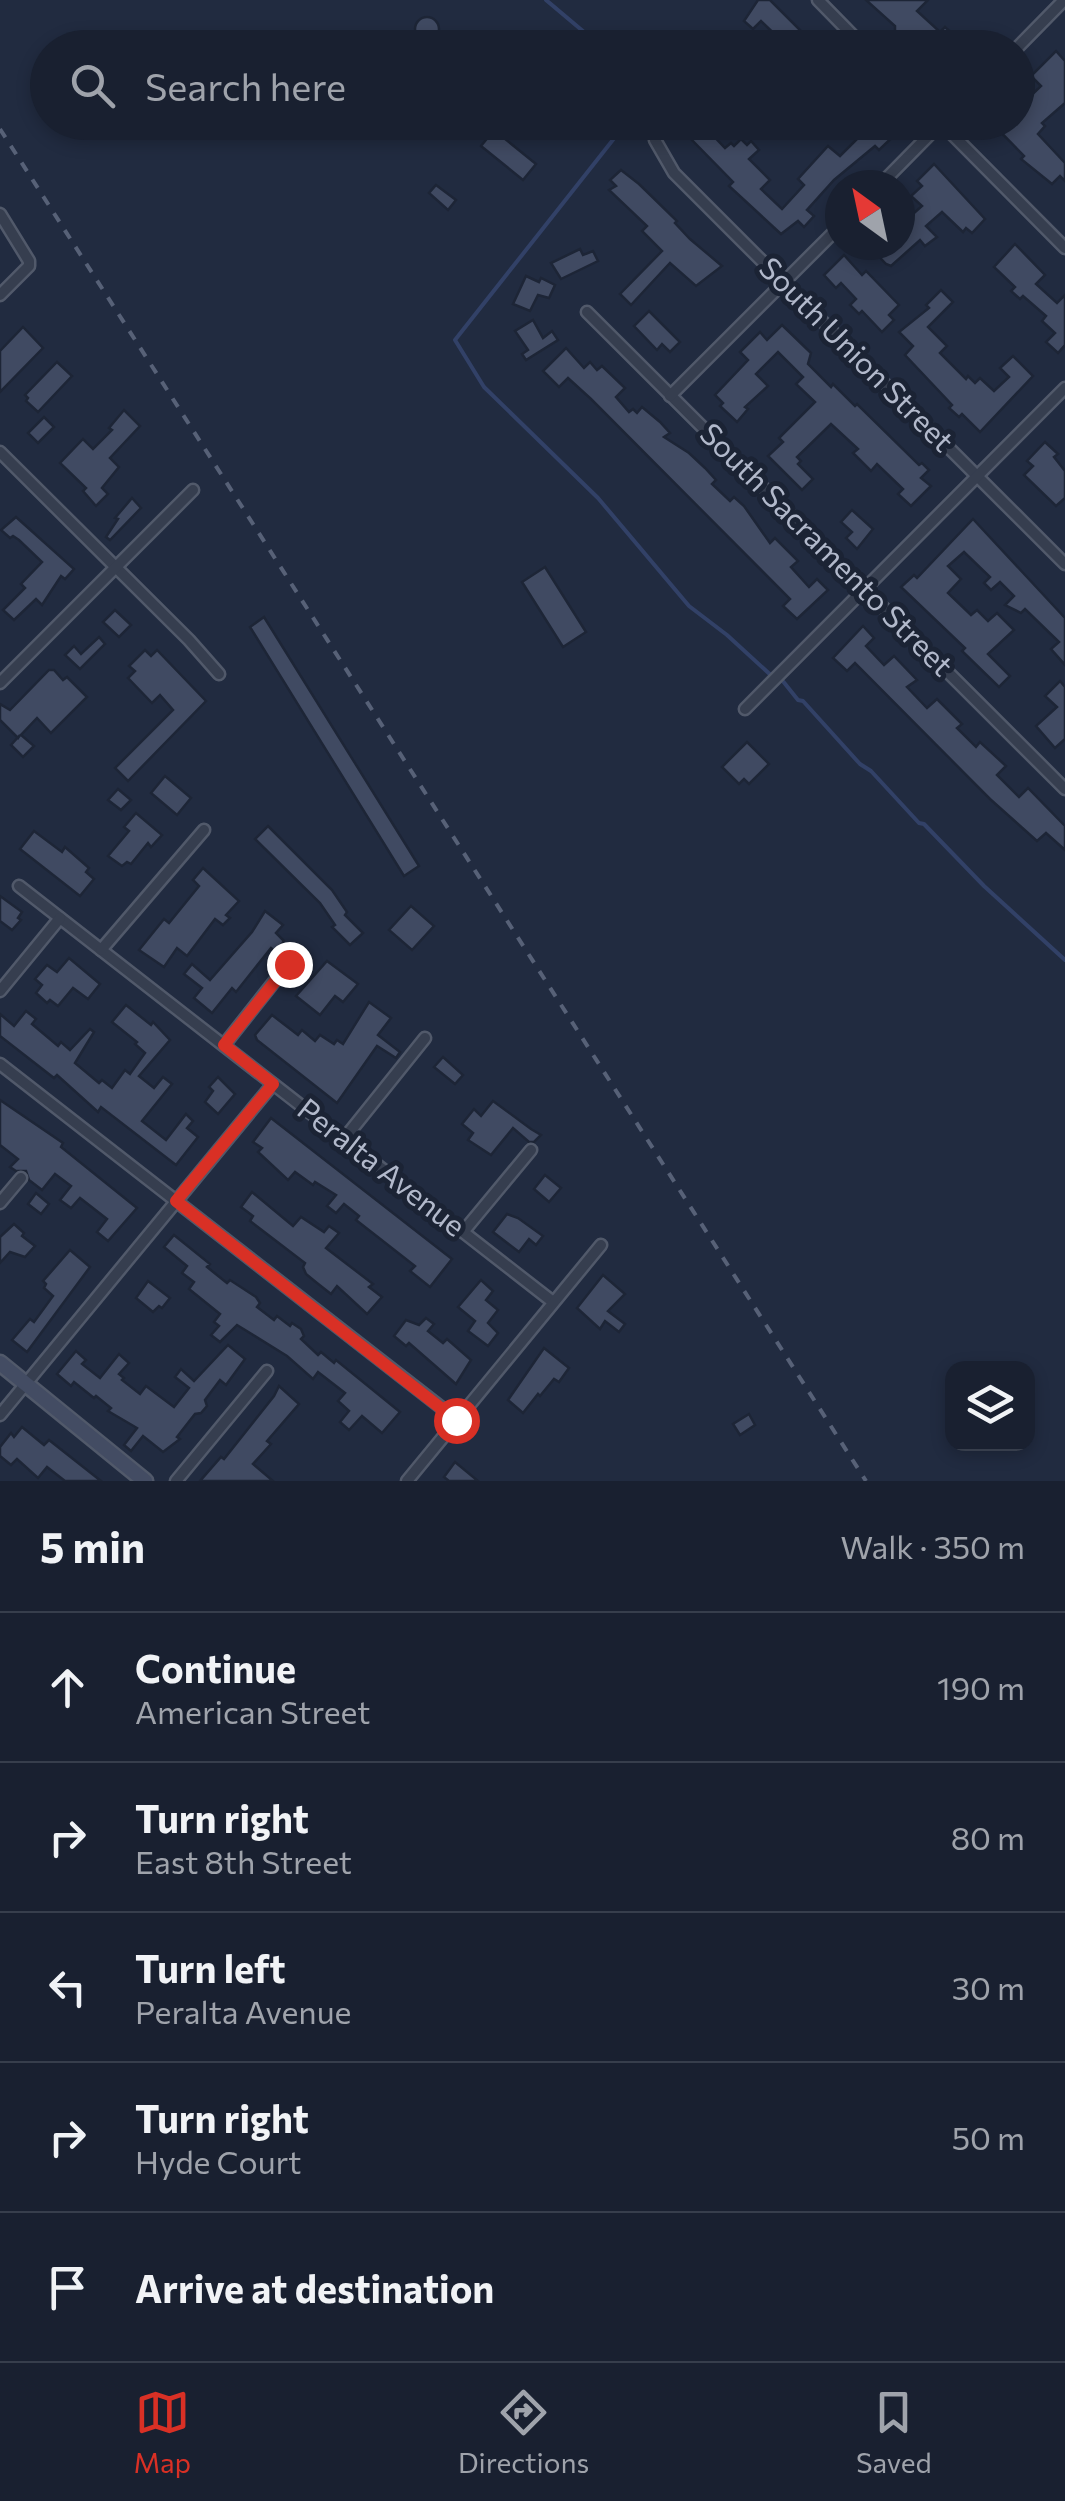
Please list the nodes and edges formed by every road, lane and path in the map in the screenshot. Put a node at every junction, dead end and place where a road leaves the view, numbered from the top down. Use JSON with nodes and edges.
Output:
{"nodes":[{"id":1,"x":818,"y":0,"type":"edge"},
{"id":2,"x":1064,"y":0,"type":"edge"},
{"id":3,"x":847,"y":30,"type":"edge"},
{"id":4,"x":1035,"y":30,"type":"edge"},
{"id":5,"x":656,"y":140,"type":"dead end"},
{"id":6,"x":924,"y":140,"type":"edge"},
{"id":7,"x":958,"y":140,"type":"edge"},
{"id":8,"x":895,"y":170,"type":"edge"},
{"id":9,"x":0,"y":214,"type":"edge"},
{"id":10,"x":825,"y":241,"type":"edge"},
{"id":11,"x":1065,"y":248,"type":"edge"},
{"id":12,"x":782,"y":283,"type":"junction"},
{"id":13,"x":0,"y":295,"type":"edge"},
{"id":14,"x":587,"y":312,"type":"dead end"},
{"id":15,"x":1065,"y":388,"type":"edge"},
{"id":16,"x":670,"y":396,"type":"junction"},
{"id":17,"x":0,"y":452,"type":"edge"},
{"id":18,"x":978,"y":476,"type":"junction"},
{"id":19,"x":193,"y":490,"type":"dead end"},
{"id":20,"x":1065,"y":564,"type":"edge"},
{"id":21,"x":116,"y":567,"type":"junction"},
{"id":22,"x":866,"y":590,"type":"junction"},
{"id":23,"x":219,"y":674,"type":"dead end"},
{"id":24,"x":0,"y":683,"type":"edge"},
{"id":25,"x":745,"y":708,"type":"dead end"},
{"id":26,"x":1063,"y":784,"type":"edge"},
{"id":27,"x":204,"y":830,"type":"dead end"},
{"id":28,"x":20,"y":886,"type":"dead end"},
{"id":29,"x":60,"y":918,"type":"junction"},
{"id":30,"x":101,"y":950,"type":"junction"},
{"id":31,"x":289,"y":964,"type":"dead end"},
{"id":32,"x":0,"y":991,"type":"edge"},
{"id":33,"x":425,"y":1038,"type":"dead end"},
{"id":34,"x":224,"y":1045,"type":"junction"},
{"id":35,"x":0,"y":1064,"type":"edge"},
{"id":36,"x":273,"y":1084,"type":"junction"},
{"id":37,"x":344,"y":1138,"type":"junction"},
{"id":38,"x":531,"y":1150,"type":"dead end"},
{"id":39,"x":21,"y":1178,"type":"dead end"},
{"id":40,"x":176,"y":1201,"type":"junction"},
{"id":41,"x":0,"y":1203,"type":"edge"},
{"id":42,"x":464,"y":1232,"type":"junction"},
{"id":43,"x":600,"y":1244,"type":"dead end"},
{"id":44,"x":553,"y":1302,"type":"junction"},
{"id":45,"x":0,"y":1363,"type":"edge"},
{"id":46,"x":267,"y":1371,"type":"dead end"},
{"id":47,"x":26,"y":1384,"type":"junction"},
{"id":48,"x":0,"y":1415,"type":"edge"},
{"id":49,"x":456,"y":1420,"type":"junction"},
{"id":50,"x":145,"y":1481,"type":"edge"},
{"id":51,"x":176,"y":1481,"type":"edge"},
{"id":52,"x":407,"y":1481,"type":"edge"}],
"edges":[{"from":1,"to":3,"type":"street"},
{"from":2,"to":4,"type":"street"},
{"from":5,"to":12,"type":"street","name":"South Union Street"},
{"from":6,"to":8,"type":"street"},
{"from":7,"to":11,"type":"street"},
{"from":9,"to":13,"type":"street"},
{"from":10,"to":12,"type":"street"},
{"from":12,"to":16,"type":"street"},
{"from":12,"to":18,"type":"street","name":"South Union Street"},
{"from":14,"to":16,"type":"street","name":"South Sacramento Street"},
{"from":15,"to":18,"type":"street"},
{"from":16,"to":22,"type":"street","name":"South Sacramento Street"},
{"from":17,"to":21,"type":"street"},
{"from":18,"to":20,"type":"street","name":"South Union Street"},
{"from":18,"to":22,"type":"street"},
{"from":19,"to":21,"type":"street"},
{"from":21,"to":23,"type":"street"},
{"from":21,"to":24,"type":"street"},
{"from":22,"to":25,"type":"street"},
{"from":22,"to":26,"type":"street","name":"South Sacramento Street"},
{"from":27,"to":30,"type":"street"},
{"from":28,"to":29,"type":"street","name":"Peralta Avenue"},
{"from":29,"to":30,"type":"street","name":"Peralta Avenue"},
{"from":29,"to":32,"type":"street"},
{"from":30,"to":34,"type":"street","name":"Peralta Avenue"},
{"from":31,"to":34,"type":"street"},
{"from":33,"to":37,"type":"street"},
{"from":34,"to":36,"type":"street","name":"Peralta Avenue"},
{"from":35,"to":40,"type":"street"},
{"from":36,"to":37,"type":"street","name":"Peralta Avenue"},
{"from":36,"to":40,"type":"street"},
{"from":37,"to":42,"type":"street","name":"Peralta Avenue"},
{"from":38,"to":42,"type":"street"},
{"from":39,"to":41,"type":"street"},
{"from":40,"to":47,"type":"street"},
{"from":40,"to":49,"type":"street"},
{"from":42,"to":44,"type":"street","name":"Peralta Avenue"},
{"from":43,"to":44,"type":"street"},
{"from":44,"to":49,"type":"street"},
{"from":45,"to":47,"type":"street"},
{"from":46,"to":51,"type":"street"},
{"from":47,"to":48,"type":"street"},
{"from":47,"to":50,"type":"street"},
{"from":49,"to":52,"type":"street"}]}
